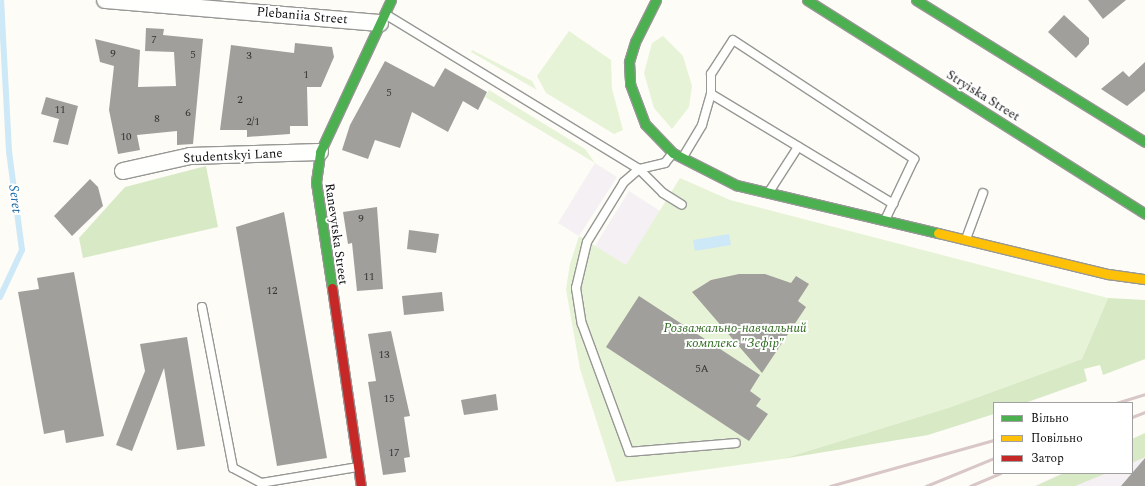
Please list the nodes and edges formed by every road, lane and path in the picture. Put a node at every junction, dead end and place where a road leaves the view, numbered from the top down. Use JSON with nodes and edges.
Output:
{"nodes":[{"id":1,"x":105,"y":0,"type":"edge"},
{"id":2,"x":391,"y":0,"type":"edge"},
{"id":3,"x":807,"y":0,"type":"edge"},
{"id":4,"x":916,"y":0,"type":"edge"},
{"id":5,"x":660,"y":2,"type":"edge"},
{"id":6,"x":382,"y":18,"type":"junction"},
{"id":7,"x":711,"y":94,"type":"junction"},
{"id":8,"x":1145,"y":142,"type":"edge"},
{"id":9,"x":798,"y":147,"type":"junction"},
{"id":10,"x":320,"y":152,"type":"junction"},
{"id":11,"x":673,"y":153,"type":"junction"},
{"id":12,"x":682,"y":158,"type":"junction"},
{"id":13,"x":639,"y":169,"type":"junction"},
{"id":14,"x":123,"y":171,"type":"dead end"},
{"id":15,"x":768,"y":192,"type":"junction"},
{"id":16,"x":983,"y":193,"type":"dead end"},
{"id":17,"x":893,"y":204,"type":"junction"},
{"id":18,"x":682,"y":205,"type":"dead end"},
{"id":19,"x":1145,"y":214,"type":"edge"},
{"id":20,"x":885,"y":220,"type":"junction"},
{"id":21,"x":966,"y":240,"type":"junction"},
{"id":22,"x":1145,"y":279,"type":"edge"},
{"id":23,"x":202,"y":307,"type":"dead end"},
{"id":24,"x":736,"y":443,"type":"dead end"},
{"id":25,"x":358,"y":467,"type":"junction"},
{"id":26,"x":361,"y":486,"type":"edge"}],
"edges":[{"from":1,"to":6,"type":"street","name":"Plebaniia Street"},
{"from":2,"to":6,"type":"street","name":"Ranevytska Street"},
{"from":3,"to":19,"type":"street","name":"Stryiska Street"},
{"from":4,"to":8,"type":"street"},
{"from":5,"to":11,"type":"street"},
{"from":6,"to":10,"type":"street","name":"Ranevytska Street"},
{"from":6,"to":13,"type":"lane"},
{"from":7,"to":9,"type":"lane"},
{"from":7,"to":12,"type":"lane"},
{"from":7,"to":17,"type":"lane"},
{"from":9,"to":15,"type":"lane"},
{"from":9,"to":17,"type":"lane"},
{"from":10,"to":14,"type":"street","name":"Studentskyi Lane"},
{"from":10,"to":25,"type":"street","name":"Ranevytska Street"},
{"from":11,"to":12,"type":"street"},
{"from":11,"to":13,"type":"lane"},
{"from":12,"to":15,"type":"street"},
{"from":13,"to":18,"type":"lane"},
{"from":13,"to":24,"type":"lane"},
{"from":15,"to":20,"type":"street"},
{"from":16,"to":21,"type":"lane"},
{"from":17,"to":20,"type":"lane"},
{"from":20,"to":21,"type":"street"},
{"from":21,"to":22,"type":"street"},
{"from":23,"to":25,"type":"lane"},
{"from":25,"to":26,"type":"street","name":"Ranevytska Street"}]}
